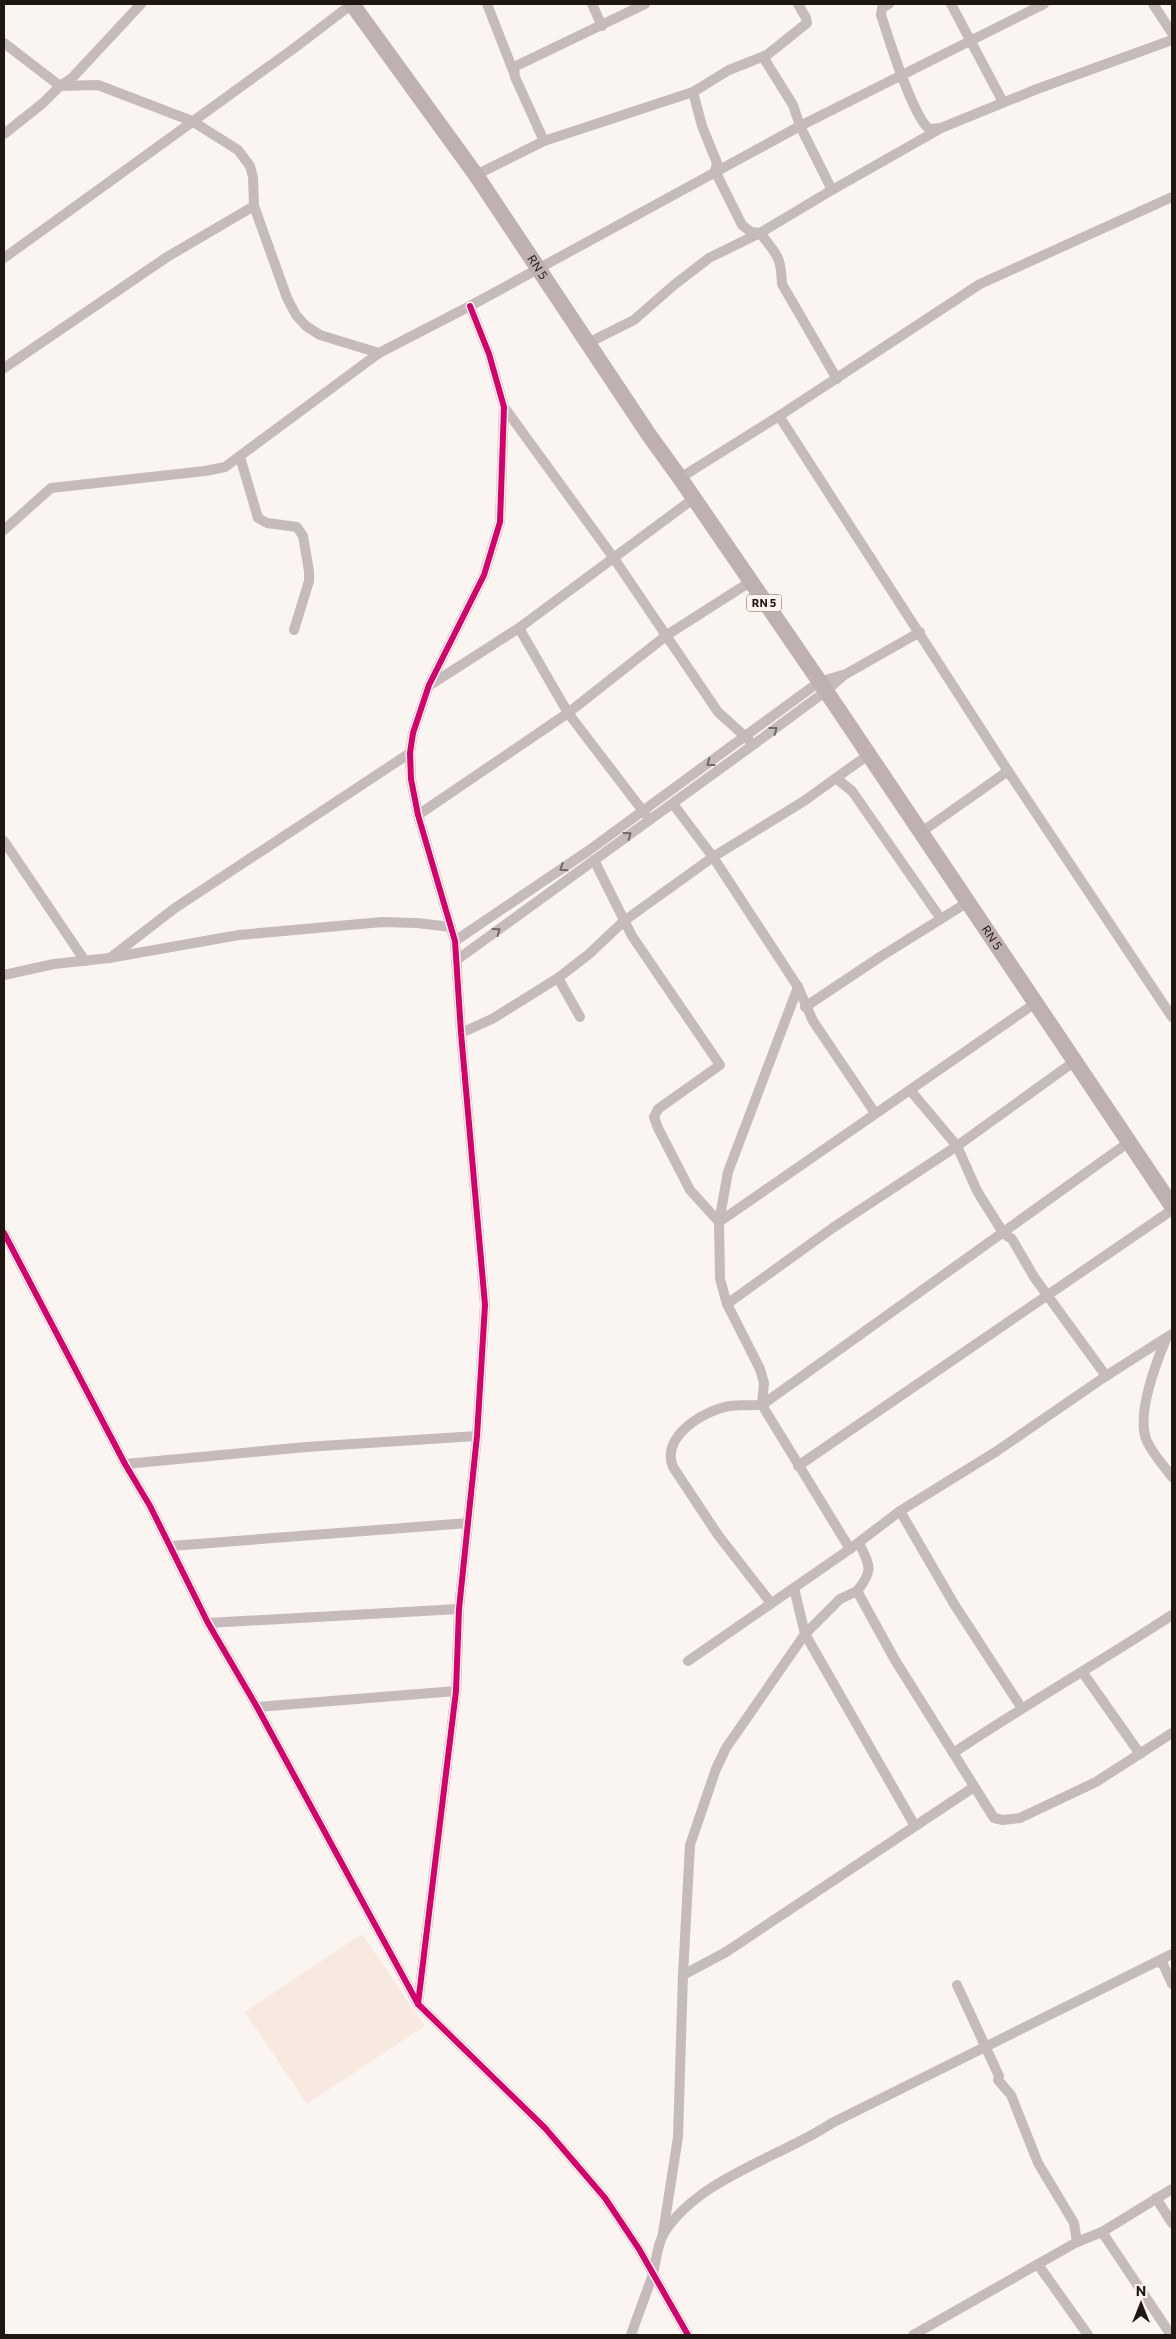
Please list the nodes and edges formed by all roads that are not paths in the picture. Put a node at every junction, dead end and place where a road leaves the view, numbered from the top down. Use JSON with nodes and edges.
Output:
{"nodes":[{"id":1,"x":141,"y":4,"type":"edge"},
{"id":2,"x":352,"y":4,"type":"edge"},
{"id":3,"x":487,"y":4,"type":"edge"},
{"id":4,"x":592,"y":4,"type":"edge"},
{"id":5,"x":644,"y":4,"type":"edge"},
{"id":6,"x":798,"y":4,"type":"edge"},
{"id":7,"x":889,"y":4,"type":"edge"},
{"id":8,"x":951,"y":4,"type":"edge"},
{"id":9,"x":1044,"y":4,"type":"edge"},
{"id":10,"x":1153,"y":4,"type":"edge"},
{"id":11,"x":602,"y":26,"type":"junction"},
{"id":12,"x":1172,"y":39,"type":"edge"},
{"id":13,"x":971,"y":40,"type":"junction"},
{"id":14,"x":4,"y":43,"type":"edge"},
{"id":15,"x":763,"y":57,"type":"junction"},
{"id":16,"x":514,"y":73,"type":"junction"},
{"id":17,"x":902,"y":76,"type":"junction"},
{"id":18,"x":60,"y":86,"type":"junction"},
{"id":19,"x":693,"y":92,"type":"junction"},
{"id":20,"x":1004,"y":102,"type":"junction"},
{"id":21,"x":192,"y":121,"type":"junction"},
{"id":22,"x":800,"y":126,"type":"junction"},
{"id":23,"x":941,"y":128,"type":"junction"},
{"id":24,"x":4,"y":134,"type":"edge"},
{"id":25,"x":544,"y":141,"type":"junction"},
{"id":26,"x":715,"y":171,"type":"junction"},
{"id":27,"x":476,"y":175,"type":"junction"},
{"id":28,"x":832,"y":190,"type":"junction"},
{"id":29,"x":1172,"y":197,"type":"edge"},
{"id":30,"x":254,"y":206,"type":"junction"},
{"id":31,"x":760,"y":233,"type":"junction"},
{"id":32,"x":4,"y":258,"type":"edge"},
{"id":33,"x":538,"y":268,"type":"junction"},
{"id":34,"x":470,"y":306,"type":"junction"},
{"id":35,"x":588,"y":343,"type":"junction"},
{"id":36,"x":379,"y":353,"type":"junction"},
{"id":37,"x":4,"y":368,"type":"edge"},
{"id":38,"x":837,"y":379,"type":"junction"},
{"id":39,"x":504,"y":407,"type":"junction"},
{"id":40,"x":779,"y":416,"type":"junction"},
{"id":41,"x":240,"y":457,"type":"junction"},
{"id":42,"x":680,"y":478,"type":"junction"},
{"id":43,"x":693,"y":499,"type":"junction"},
{"id":44,"x":4,"y":530,"type":"edge"},
{"id":45,"x":613,"y":557,"type":"junction"},
{"id":46,"x":750,"y":582,"type":"junction"},
{"id":47,"x":519,"y":628,"type":"junction"},
{"id":48,"x":294,"y":630,"type":"dead end"},
{"id":49,"x":920,"y":632,"type":"junction"},
{"id":50,"x":667,"y":635,"type":"junction"},
{"id":51,"x":429,"y":686,"type":"junction"},
{"id":52,"x":822,"y":687,"type":"junction"},
{"id":53,"x":568,"y":713,"type":"junction"},
{"id":54,"x":746,"y":736,"type":"junction"},
{"id":55,"x":753,"y":745,"type":"junction"},
{"id":56,"x":410,"y":753,"type":"junction"},
{"id":57,"x":868,"y":755,"type":"junction"},
{"id":58,"x":1008,"y":772,"type":"junction"},
{"id":59,"x":837,"y":779,"type":"junction"},
{"id":60,"x":673,"y":804,"type":"junction"},
{"id":61,"x":642,"y":812,"type":"junction"},
{"id":62,"x":418,"y":815,"type":"junction"},
{"id":63,"x":650,"y":819,"type":"junction"},
{"id":64,"x":920,"y":834,"type":"junction"},
{"id":65,"x":4,"y":841,"type":"edge"},
{"id":66,"x":712,"y":857,"type":"junction"},
{"id":67,"x":594,"y":860,"type":"junction"},
{"id":68,"x":968,"y":902,"type":"junction"},
{"id":69,"x":942,"y":919,"type":"junction"},
{"id":70,"x":624,"y":921,"type":"junction"},
{"id":71,"x":451,"y":926,"type":"junction"},
{"id":72,"x":456,"y":941,"type":"junction"},
{"id":73,"x":109,"y":958,"type":"junction"},
{"id":74,"x":458,"y":960,"type":"junction"},
{"id":75,"x":85,"y":961,"type":"junction"},
{"id":76,"x":4,"y":975,"type":"edge"},
{"id":77,"x":558,"y":978,"type":"junction"},
{"id":78,"x":798,"y":987,"type":"junction"},
{"id":79,"x":1034,"y":1004,"type":"junction"},
{"id":80,"x":805,"y":1007,"type":"junction"},
{"id":81,"x":580,"y":1017,"type":"dead end"},
{"id":82,"x":1172,"y":1017,"type":"edge"},
{"id":83,"x":461,"y":1033,"type":"junction"},
{"id":84,"x":1075,"y":1061,"type":"junction"},
{"id":85,"x":910,"y":1090,"type":"junction"},
{"id":86,"x":875,"y":1114,"type":"junction"},
{"id":87,"x":1129,"y":1142,"type":"junction"},
{"id":88,"x":957,"y":1146,"type":"junction"},
{"id":89,"x":1172,"y":1206,"type":"edge"},
{"id":90,"x":1172,"y":1210,"type":"edge"},
{"id":91,"x":719,"y":1222,"type":"junction"},
{"id":92,"x":4,"y":1233,"type":"edge"},
{"id":93,"x":1004,"y":1234,"type":"junction"},
{"id":94,"x":1046,"y":1295,"type":"junction"},
{"id":95,"x":727,"y":1304,"type":"junction"},
{"id":96,"x":1169,"y":1336,"type":"edge"},
{"id":97,"x":1106,"y":1376,"type":"junction"},
{"id":98,"x":762,"y":1405,"type":"junction"},
{"id":99,"x":477,"y":1436,"type":"junction"},
{"id":100,"x":126,"y":1464,"type":"junction"},
{"id":101,"x":798,"y":1466,"type":"junction"},
{"id":102,"x":1172,"y":1477,"type":"edge"},
{"id":103,"x":900,"y":1511,"type":"junction"},
{"id":104,"x":468,"y":1523,"type":"junction"},
{"id":105,"x":171,"y":1546,"type":"junction"},
{"id":106,"x":854,"y":1546,"type":"junction"},
{"id":107,"x":794,"y":1588,"type":"junction"},
{"id":108,"x":857,"y":1591,"type":"junction"},
{"id":109,"x":771,"y":1603,"type":"junction"},
{"id":110,"x":459,"y":1609,"type":"junction"},
{"id":111,"x":1172,"y":1615,"type":"edge"},
{"id":112,"x":208,"y":1623,"type":"junction"},
{"id":113,"x":805,"y":1634,"type":"junction"},
{"id":114,"x":688,"y":1661,"type":"dead end"},
{"id":115,"x":1083,"y":1673,"type":"junction"},
{"id":116,"x":456,"y":1692,"type":"junction"},
{"id":117,"x":257,"y":1707,"type":"junction"},
{"id":118,"x":1021,"y":1708,"type":"junction"},
{"id":119,"x":1172,"y":1733,"type":"edge"},
{"id":120,"x":953,"y":1753,"type":"junction"},
{"id":121,"x":1140,"y":1754,"type":"junction"},
{"id":122,"x":974,"y":1787,"type":"junction"},
{"id":123,"x":915,"y":1826,"type":"junction"},
{"id":124,"x":1172,"y":1954,"type":"edge"},
{"id":125,"x":1157,"y":1962,"type":"junction"},
{"id":126,"x":682,"y":1975,"type":"junction"},
{"id":127,"x":1172,"y":1984,"type":"edge"},
{"id":128,"x":957,"y":1985,"type":"dead end"},
{"id":129,"x":418,"y":2004,"type":"junction"},
{"id":130,"x":985,"y":2047,"type":"junction"},
{"id":131,"x":1172,"y":2188,"type":"edge"},
{"id":132,"x":1156,"y":2198,"type":"junction"},
{"id":133,"x":1172,"y":2223,"type":"edge"},
{"id":134,"x":1102,"y":2232,"type":"junction"},
{"id":135,"x":663,"y":2235,"type":"junction"},
{"id":136,"x":1077,"y":2242,"type":"junction"},
{"id":137,"x":1038,"y":2266,"type":"junction"},
{"id":138,"x":653,"y":2273,"type":"junction"},
{"id":139,"x":631,"y":2335,"type":"edge"},
{"id":140,"x":688,"y":2335,"type":"edge"},
{"id":141,"x":913,"y":2335,"type":"edge"},
{"id":142,"x":1088,"y":2335,"type":"edge"},
{"id":143,"x":1171,"y":2335,"type":"edge"}],
"edges":[{"from":1,"to":18,"type":"street"},
{"from":2,"to":21,"type":"street"},
{"from":2,"to":27,"type":"main road","name":"RN 5","number":"RN 5"},
{"from":3,"to":16,"type":"street"},
{"from":4,"to":11,"type":"street"},
{"from":5,"to":11,"type":"street"},
{"from":6,"to":15,"type":"street"},
{"from":7,"to":17,"type":"street"},
{"from":8,"to":13,"type":"street"},
{"from":9,"to":13,"type":"street"},
{"from":10,"to":12,"type":"street"},
{"from":11,"to":16,"type":"street"},
{"from":12,"to":20,"type":"street"},
{"from":13,"to":17,"type":"street"},
{"from":13,"to":20,"type":"street"},
{"from":14,"to":18,"type":"street"},
{"from":15,"to":19,"type":"street"},
{"from":15,"to":22,"type":"street"},
{"from":16,"to":25,"type":"street"},
{"from":17,"to":22,"type":"street"},
{"from":17,"to":23,"type":"street"},
{"from":18,"to":21,"type":"street"},
{"from":18,"to":24,"type":"street"},
{"from":19,"to":25,"type":"street"},
{"from":19,"to":26,"type":"street"},
{"from":20,"to":23,"type":"street"},
{"from":21,"to":30,"type":"street"},
{"from":21,"to":32,"type":"street"},
{"from":22,"to":26,"type":"street"},
{"from":22,"to":28,"type":"street"},
{"from":23,"to":28,"type":"street"},
{"from":25,"to":27,"type":"street"},
{"from":26,"to":31,"type":"street"},
{"from":26,"to":33,"type":"street"},
{"from":27,"to":33,"type":"main road","name":"RN 5","number":"RN 5"},
{"from":28,"to":31,"type":"street"},
{"from":29,"to":38,"type":"street"},
{"from":30,"to":36,"type":"street"},
{"from":30,"to":37,"type":"street"},
{"from":31,"to":35,"type":"street"},
{"from":31,"to":38,"type":"street"},
{"from":33,"to":34,"type":"street"},
{"from":33,"to":35,"type":"main road","name":"RN 5","number":"RN 5"},
{"from":34,"to":36,"type":"street"},
{"from":34,"to":39,"type":"street"},
{"from":35,"to":42,"type":"main road","name":"RN 5","number":"RN 5"},
{"from":36,"to":41,"type":"street"},
{"from":38,"to":40,"type":"street"},
{"from":39,"to":45,"type":"street"},
{"from":39,"to":51,"type":"street"},
{"from":40,"to":42,"type":"street"},
{"from":40,"to":49,"type":"street"},
{"from":41,"to":44,"type":"street"},
{"from":41,"to":48,"type":"street"},
{"from":42,"to":43,"type":"main road","name":"RN 5","number":"RN 5"},
{"from":43,"to":45,"type":"street"},
{"from":43,"to":46,"type":"main road","name":"RN 5","number":"RN 5"},
{"from":45,"to":47,"type":"street"},
{"from":45,"to":50,"type":"street"},
{"from":46,"to":50,"type":"street"},
{"from":46,"to":52,"type":"main road","name":"RN 5","number":"RN 5"},
{"from":47,"to":51,"type":"street"},
{"from":47,"to":53,"type":"street"},
{"from":49,"to":52,"type":"street"},
{"from":49,"to":58,"type":"street"},
{"from":50,"to":53,"type":"street"},
{"from":50,"to":54,"type":"street"},
{"from":51,"to":56,"type":"street"},
{"from":52,"to":54,"type":"street"},
{"from":55,"to":52,"type":"street","one_way":true},
{"from":52,"to":57,"type":"main road","name":"RN 5","number":"RN 5"},
{"from":53,"to":61,"type":"street"},
{"from":53,"to":62,"type":"street"},
{"from":54,"to":55,"type":"street"},
{"from":54,"to":61,"type":"street","one_way":true},
{"from":55,"to":60,"type":"street"},
{"from":56,"to":62,"type":"street"},
{"from":56,"to":73,"type":"street"},
{"from":57,"to":59,"type":"street"},
{"from":57,"to":64,"type":"main road","name":"RN 5","number":"RN 5"},
{"from":58,"to":64,"type":"street"},
{"from":58,"to":82,"type":"street"},
{"from":59,"to":66,"type":"street"},
{"from":59,"to":69,"type":"street"},
{"from":60,"to":63,"type":"street"},
{"from":60,"to":66,"type":"street"},
{"from":61,"to":63,"type":"street"},
{"from":61,"to":72,"type":"street","one_way":true},
{"from":62,"to":71,"type":"street"},
{"from":67,"to":63,"type":"street","one_way":true},
{"from":64,"to":68,"type":"main road","name":"RN 5","number":"RN 5"},
{"from":65,"to":75,"type":"street"},
{"from":66,"to":70,"type":"street"},
{"from":66,"to":78,"type":"street"},
{"from":67,"to":70,"type":"street"},
{"from":74,"to":67,"type":"street","one_way":true},
{"from":68,"to":69,"type":"street"},
{"from":68,"to":79,"type":"main road","name":"RN 5","number":"RN 5"},
{"from":69,"to":80,"type":"street"},
{"from":70,"to":77,"type":"street"},
{"from":70,"to":91,"type":"street"},
{"from":71,"to":72,"type":"street"},
{"from":71,"to":73,"type":"street"},
{"from":72,"to":74,"type":"street"},
{"from":73,"to":75,"type":"street"},
{"from":74,"to":83,"type":"street"},
{"from":75,"to":76,"type":"street"},
{"from":77,"to":81,"type":"street"},
{"from":77,"to":83,"type":"street"},
{"from":78,"to":80,"type":"street"},
{"from":78,"to":91,"type":"street"},
{"from":79,"to":84,"type":"main road","name":"RN 5","number":"RN 5"},
{"from":79,"to":85,"type":"street"},
{"from":80,"to":86,"type":"street"},
{"from":83,"to":99,"type":"street"},
{"from":84,"to":87,"type":"main road","name":"RN 5","number":"RN 5"},
{"from":84,"to":88,"type":"street"},
{"from":85,"to":86,"type":"street"},
{"from":85,"to":88,"type":"street"},
{"from":86,"to":91,"type":"street"},
{"from":87,"to":89,"type":"main road","name":"RN 5","number":"RN 5"},
{"from":87,"to":93,"type":"street"},
{"from":88,"to":93,"type":"street"},
{"from":88,"to":95,"type":"street"},
{"from":90,"to":94,"type":"street"},
{"from":91,"to":95,"type":"street"},
{"from":92,"to":100,"type":"street"},
{"from":93,"to":94,"type":"street"},
{"from":93,"to":98,"type":"street"},
{"from":94,"to":97,"type":"street"},
{"from":94,"to":101,"type":"street"},
{"from":95,"to":98,"type":"street"},
{"from":96,"to":97,"type":"street"},
{"from":96,"to":102,"type":"street"},
{"from":97,"to":103,"type":"street"},
{"from":98,"to":101,"type":"street"},
{"from":98,"to":109,"type":"street"},
{"from":99,"to":100,"type":"street"},
{"from":99,"to":104,"type":"street"},
{"from":100,"to":105,"type":"street"},
{"from":101,"to":106,"type":"street"},
{"from":103,"to":106,"type":"street"},
{"from":103,"to":118,"type":"street"},
{"from":104,"to":105,"type":"street"},
{"from":104,"to":110,"type":"street"},
{"from":105,"to":112,"type":"street"},
{"from":106,"to":107,"type":"street"},
{"from":106,"to":108,"type":"street"},
{"from":107,"to":109,"type":"street"},
{"from":107,"to":113,"type":"street"},
{"from":108,"to":113,"type":"street"},
{"from":108,"to":120,"type":"street"},
{"from":109,"to":114,"type":"street"},
{"from":110,"to":112,"type":"street"},
{"from":110,"to":116,"type":"street"},
{"from":111,"to":115,"type":"street"},
{"from":112,"to":117,"type":"street"},
{"from":113,"to":123,"type":"street"},
{"from":113,"to":126,"type":"street"},
{"from":115,"to":118,"type":"street"},
{"from":115,"to":121,"type":"street"},
{"from":116,"to":117,"type":"street"},
{"from":116,"to":129,"type":"street"},
{"from":117,"to":129,"type":"street"},
{"from":118,"to":120,"type":"street"},
{"from":119,"to":121,"type":"street"},
{"from":120,"to":122,"type":"street"},
{"from":121,"to":122,"type":"street"},
{"from":122,"to":123,"type":"street"},
{"from":123,"to":126,"type":"street"},
{"from":124,"to":125,"type":"street"},
{"from":125,"to":127,"type":"street"},
{"from":125,"to":130,"type":"street"},
{"from":126,"to":135,"type":"street"},
{"from":128,"to":130,"type":"street"},
{"from":129,"to":138,"type":"street"},
{"from":130,"to":135,"type":"street"},
{"from":130,"to":136,"type":"street"},
{"from":131,"to":132,"type":"street"},
{"from":132,"to":133,"type":"street"},
{"from":132,"to":134,"type":"street"},
{"from":134,"to":136,"type":"street"},
{"from":134,"to":143,"type":"street"},
{"from":135,"to":138,"type":"street"},
{"from":136,"to":137,"type":"street"},
{"from":137,"to":141,"type":"street"},
{"from":137,"to":142,"type":"street"},
{"from":138,"to":139,"type":"street"},
{"from":138,"to":140,"type":"street"}]}
